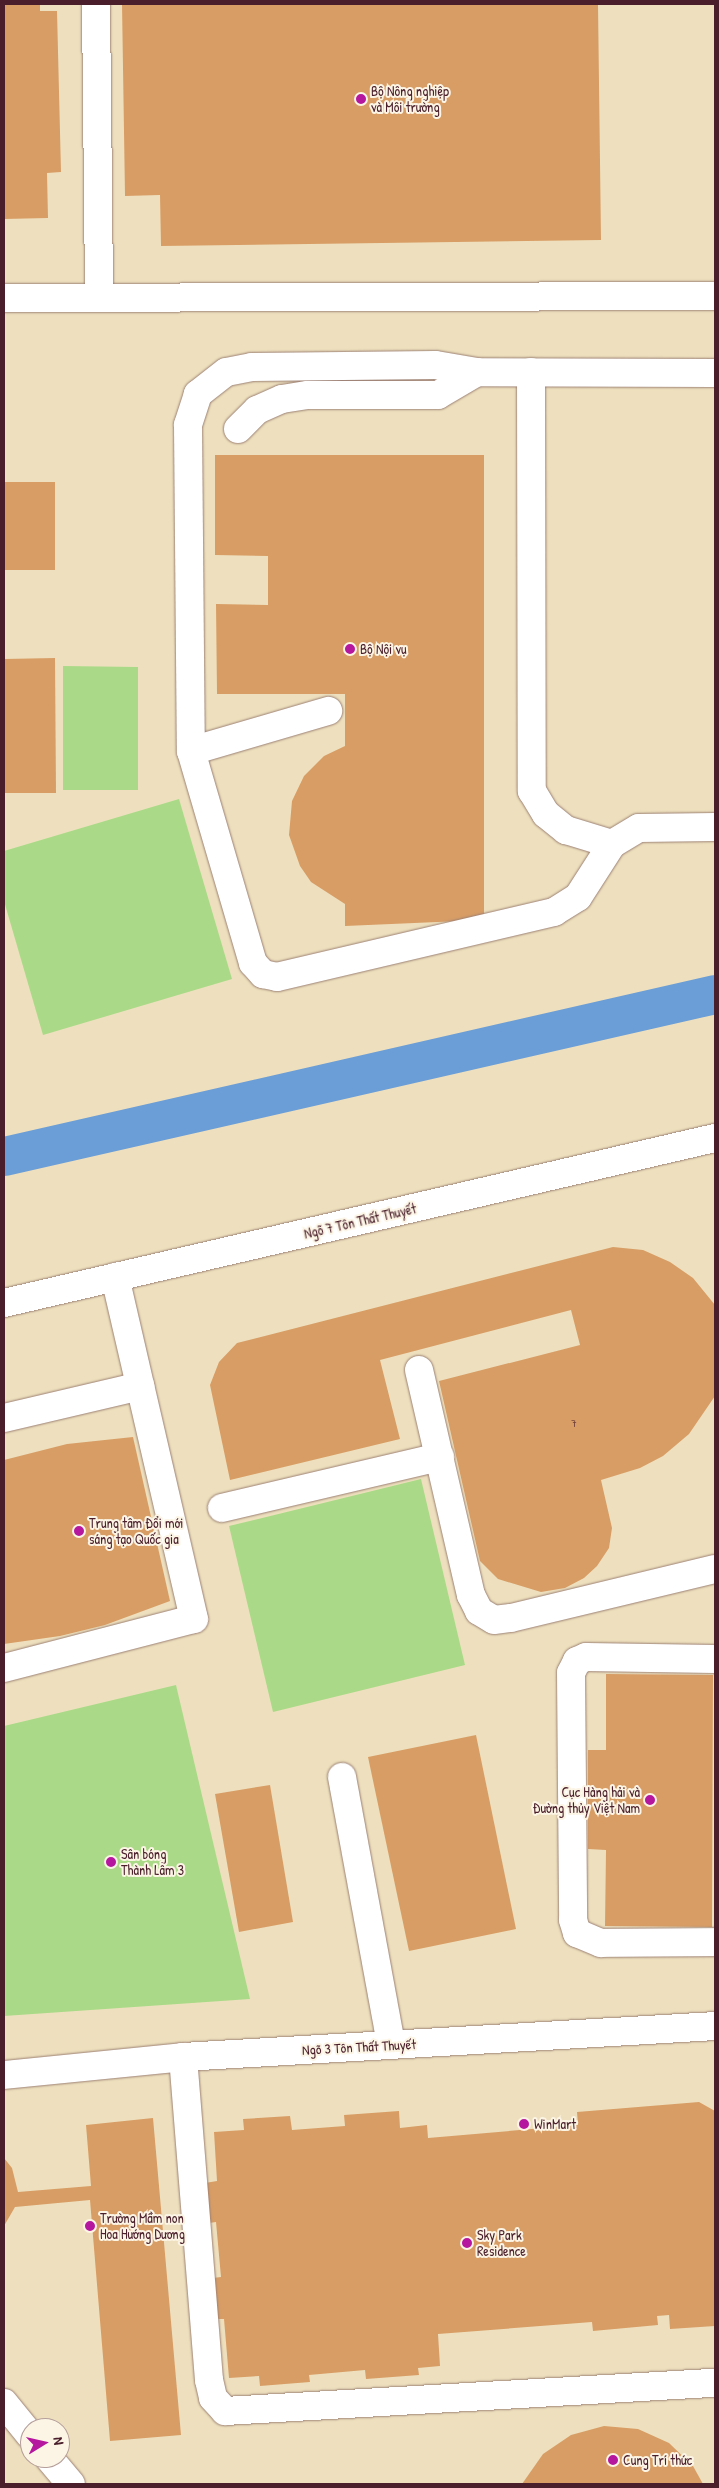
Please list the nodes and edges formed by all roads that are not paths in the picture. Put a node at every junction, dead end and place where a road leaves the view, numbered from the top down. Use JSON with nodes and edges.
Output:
{"nodes":[{"id":1,"x":96,"y":4,"type":"edge"},
{"id":2,"x":715,"y":296,"type":"edge"},
{"id":3,"x":4,"y":298,"type":"edge"},
{"id":4,"x":99,"y":298,"type":"junction"},
{"id":5,"x":478,"y":372,"type":"junction"},
{"id":6,"x":531,"y":372,"type":"junction"},
{"id":7,"x":715,"y":373,"type":"edge"},
{"id":8,"x":238,"y":429,"type":"dead end"},
{"id":9,"x":328,"y":711,"type":"dead end"},
{"id":10,"x":191,"y":751,"type":"junction"},
{"id":11,"x":715,"y":827,"type":"edge"},
{"id":12,"x":612,"y":844,"type":"junction"},
{"id":13,"x":715,"y":1138,"type":"edge"},
{"id":14,"x":115,"y":1277,"type":"junction"},
{"id":15,"x":4,"y":1303,"type":"edge"},
{"id":16,"x":419,"y":1370,"type":"dead end"},
{"id":17,"x":140,"y":1386,"type":"junction"},
{"id":18,"x":4,"y":1418,"type":"edge"},
{"id":19,"x":440,"y":1457,"type":"junction"},
{"id":20,"x":222,"y":1508,"type":"dead end"},
{"id":21,"x":715,"y":1569,"type":"edge"},
{"id":22,"x":715,"y":1659,"type":"edge"},
{"id":23,"x":4,"y":1668,"type":"edge"},
{"id":24,"x":342,"y":1777,"type":"dead end"},
{"id":25,"x":715,"y":1942,"type":"edge"},
{"id":26,"x":715,"y":2026,"type":"edge"},
{"id":27,"x":391,"y":2045,"type":"junction"},
{"id":28,"x":184,"y":2057,"type":"junction"},
{"id":29,"x":4,"y":2076,"type":"edge"},
{"id":30,"x":715,"y":2383,"type":"edge"},
{"id":31,"x":4,"y":2403,"type":"edge"},
{"id":32,"x":20,"y":2423,"type":"edge"},
{"id":33,"x":57,"y":2468,"type":"edge"},
{"id":34,"x":71,"y":2484,"type":"edge"}],
"edges":[{"from":1,"to":4,"type":"street"},
{"from":2,"to":4,"type":"street"},
{"from":3,"to":4,"type":"street"},
{"from":5,"to":6,"type":"street"},
{"from":5,"to":8,"type":"street"},
{"from":5,"to":10,"type":"street"},
{"from":6,"to":7,"type":"street"},
{"from":6,"to":12,"type":"street"},
{"from":9,"to":10,"type":"street"},
{"from":10,"to":12,"type":"street"},
{"from":11,"to":12,"type":"street"},
{"from":13,"to":14,"type":"street","name":"Ngõ 7 Tôn Thất Thuyết"},
{"from":14,"to":15,"type":"street","name":"Ngõ 7 Tôn Thất Thuyết"},
{"from":14,"to":17,"type":"street"},
{"from":16,"to":19,"type":"street"},
{"from":17,"to":18,"type":"street"},
{"from":17,"to":23,"type":"street"},
{"from":19,"to":20,"type":"street"},
{"from":19,"to":21,"type":"street"},
{"from":22,"to":25,"type":"street"},
{"from":24,"to":27,"type":"street"},
{"from":26,"to":27,"type":"street","name":"Ngõ 3 Tôn Thất Thuyết"},
{"from":27,"to":28,"type":"street","name":"Ngõ 3 Tôn Thất Thuyết"},
{"from":28,"to":29,"type":"street","name":"Ngõ 3 Tôn Thất Thuyết"},
{"from":28,"to":30,"type":"street"},
{"from":31,"to":32,"type":"street"},
{"from":33,"to":34,"type":"street"}]}
